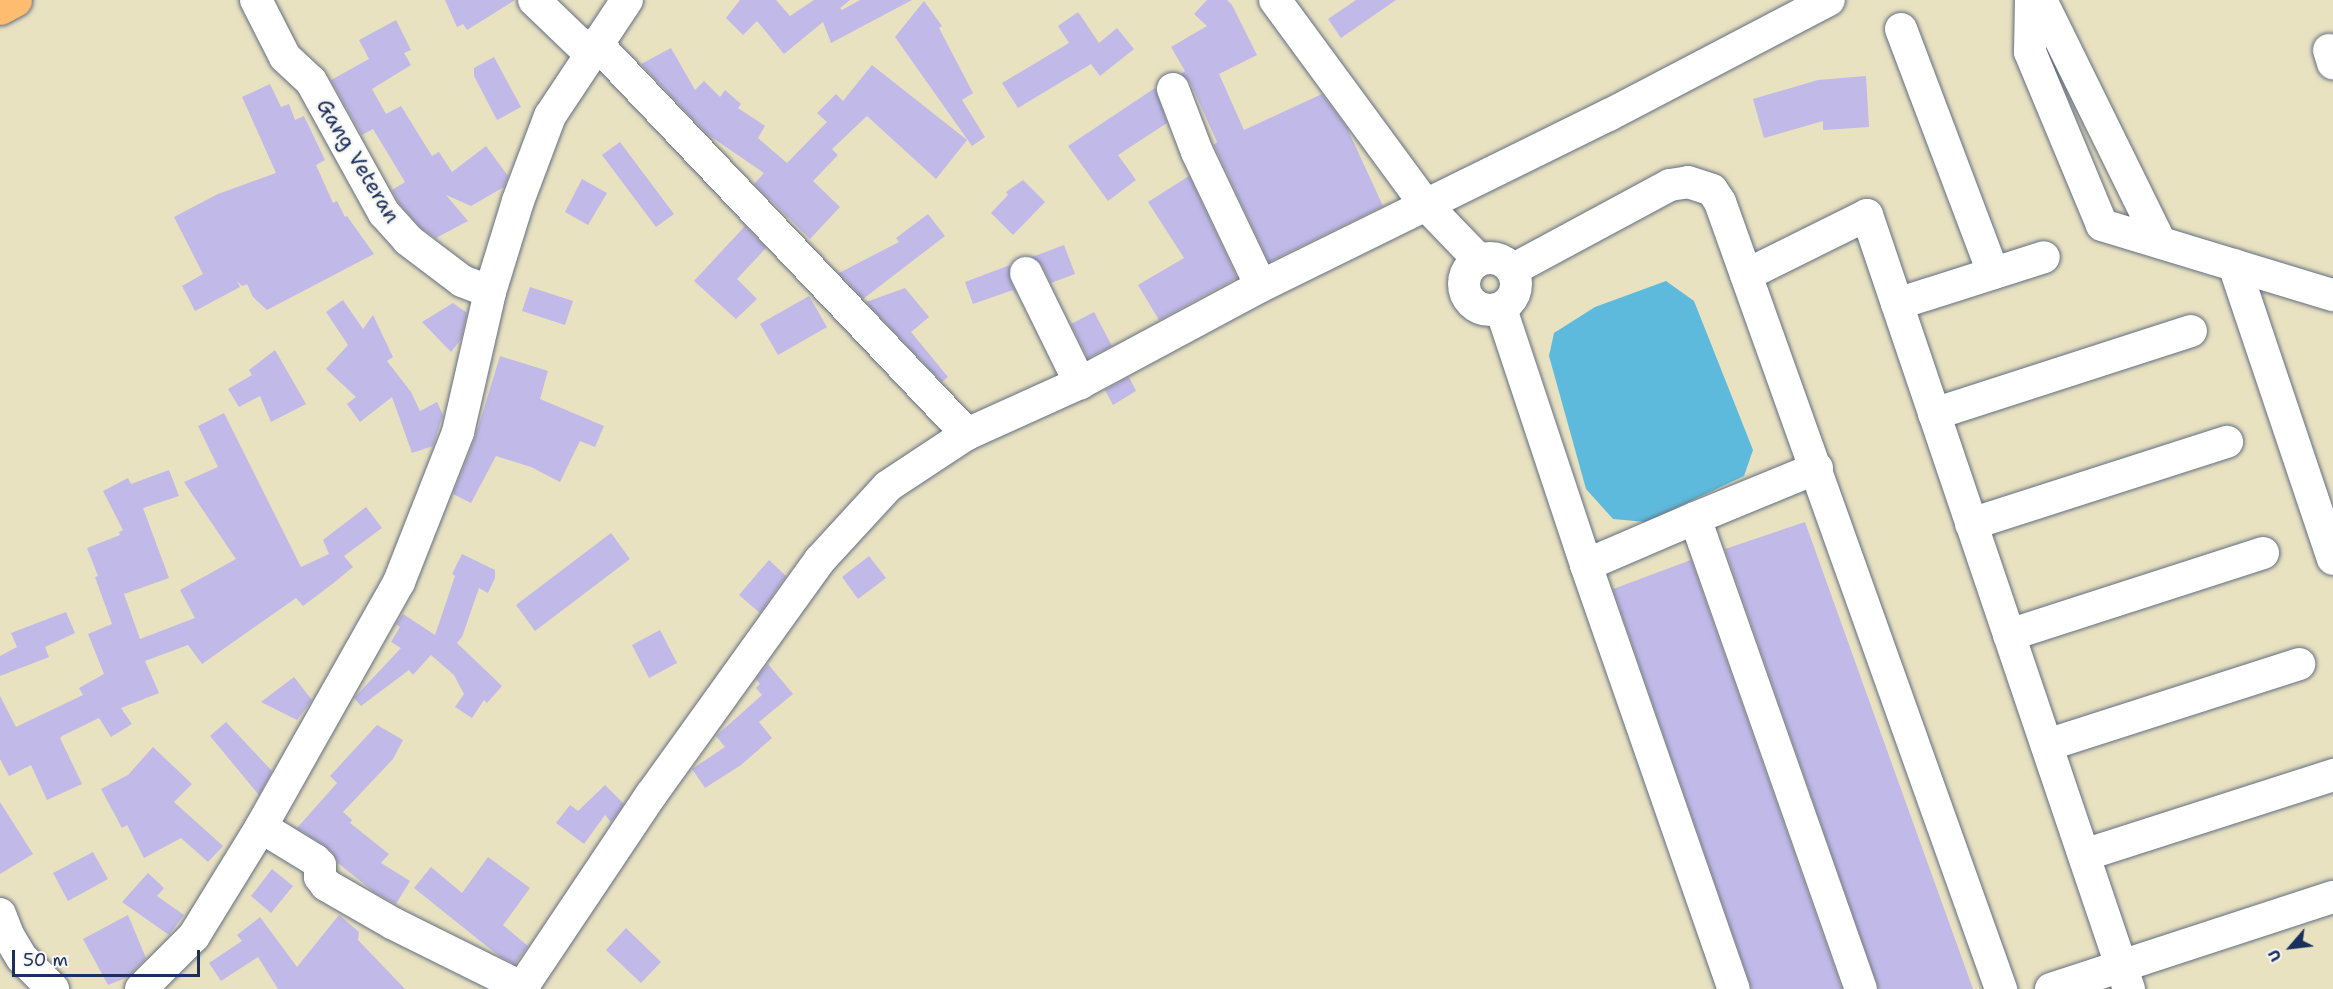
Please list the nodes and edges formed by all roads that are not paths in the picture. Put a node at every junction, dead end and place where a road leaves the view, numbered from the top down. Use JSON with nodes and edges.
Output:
{"nodes":[{"id":1,"x":15,"y":0,"type":"edge"},
{"id":2,"x":255,"y":0,"type":"edge"},
{"id":3,"x":534,"y":0,"type":"edge"},
{"id":4,"x":627,"y":0,"type":"edge"},
{"id":5,"x":1275,"y":0,"type":"edge"},
{"id":6,"x":1829,"y":0,"type":"edge"},
{"id":7,"x":2031,"y":0,"type":"edge"},
{"id":8,"x":2041,"y":0,"type":"edge"},
{"id":9,"x":0,"y":8,"type":"edge"},
{"id":10,"x":1901,"y":29,"type":"dead end"},
{"id":11,"x":593,"y":48,"type":"junction"},
{"id":12,"x":1173,"y":89,"type":"dead end"},
{"id":13,"x":1425,"y":204,"type":"junction"},
{"id":14,"x":2160,"y":243,"type":"junction"},
{"id":15,"x":2044,"y":257,"type":"dead end"},
{"id":16,"x":1479,"y":260,"type":"junction"},
{"id":17,"x":2234,"y":265,"type":"junction"},
{"id":18,"x":1512,"y":270,"type":"junction"},
{"id":19,"x":1026,"y":273,"type":"dead end"},
{"id":20,"x":1993,"y":273,"type":"junction"},
{"id":21,"x":1746,"y":275,"type":"junction"},
{"id":22,"x":1261,"y":286,"type":"junction"},
{"id":23,"x":490,"y":292,"type":"junction"},
{"id":24,"x":2333,"y":295,"type":"edge"},
{"id":25,"x":1897,"y":304,"type":"junction"},
{"id":26,"x":1501,"y":309,"type":"junction"},
{"id":27,"x":2191,"y":332,"type":"dead end"},
{"id":28,"x":1080,"y":383,"type":"junction"},
{"id":29,"x":1934,"y":414,"type":"junction"},
{"id":30,"x":967,"y":434,"type":"junction"},
{"id":31,"x":2227,"y":442,"type":"dead end"},
{"id":32,"x":1817,"y":468,"type":"junction"},
{"id":33,"x":1695,"y":518,"type":"junction"},
{"id":34,"x":1971,"y":524,"type":"junction"},
{"id":35,"x":2263,"y":553,"type":"dead end"},
{"id":36,"x":2333,"y":559,"type":"edge"},
{"id":37,"x":1586,"y":565,"type":"junction"},
{"id":38,"x":2009,"y":634,"type":"junction"},
{"id":39,"x":2299,"y":664,"type":"dead end"},
{"id":40,"x":2047,"y":745,"type":"junction"},
{"id":41,"x":2333,"y":776,"type":"edge"},
{"id":42,"x":261,"y":827,"type":"junction"},
{"id":43,"x":2084,"y":855,"type":"junction"},
{"id":44,"x":2333,"y":897,"type":"edge"},
{"id":45,"x":0,"y":914,"type":"edge"},
{"id":46,"x":2126,"y":978,"type":"edge"},
{"id":47,"x":523,"y":988,"type":"edge"},
{"id":48,"x":53,"y":989,"type":"edge"},
{"id":49,"x":141,"y":989,"type":"edge"},
{"id":50,"x":1734,"y":989,"type":"edge"},
{"id":51,"x":1860,"y":989,"type":"edge"},
{"id":52,"x":2001,"y":989,"type":"edge"},
{"id":53,"x":2051,"y":989,"type":"edge"}],
"edges":[{"from":1,"to":9,"type":"main road"},
{"from":2,"to":23,"type":"street","name":"Gang Veteran"},
{"from":3,"to":11,"type":"street"},
{"from":4,"to":11,"type":"street"},
{"from":5,"to":13,"type":"street"},
{"from":6,"to":13,"type":"street"},
{"from":7,"to":14,"type":"street"},
{"from":8,"to":14,"type":"street"},
{"from":10,"to":20,"type":"street"},
{"from":11,"to":23,"type":"street"},
{"from":11,"to":30,"type":"street"},
{"from":12,"to":22,"type":"street"},
{"from":13,"to":16,"type":"street"},
{"from":13,"to":22,"type":"street"},
{"from":14,"to":17,"type":"street"},
{"from":15,"to":20,"type":"street"},
{"from":16,"to":18,"type":"street"},
{"from":16,"to":26,"type":"street"},
{"from":17,"to":24,"type":"street"},
{"from":17,"to":36,"type":"street"},
{"from":18,"to":21,"type":"street"},
{"from":18,"to":26,"type":"street"},
{"from":19,"to":28,"type":"street"},
{"from":20,"to":25,"type":"street"},
{"from":21,"to":25,"type":"street"},
{"from":21,"to":32,"type":"street"},
{"from":22,"to":28,"type":"street"},
{"from":23,"to":42,"type":"street"},
{"from":25,"to":29,"type":"street"},
{"from":26,"to":37,"type":"street"},
{"from":27,"to":29,"type":"street"},
{"from":28,"to":30,"type":"street"},
{"from":29,"to":34,"type":"street"},
{"from":30,"to":47,"type":"street"},
{"from":31,"to":34,"type":"street"},
{"from":32,"to":33,"type":"street"},
{"from":32,"to":52,"type":"street"},
{"from":33,"to":37,"type":"street"},
{"from":33,"to":51,"type":"street"},
{"from":34,"to":38,"type":"street"},
{"from":35,"to":38,"type":"street"},
{"from":37,"to":50,"type":"street"},
{"from":38,"to":40,"type":"street"},
{"from":39,"to":40,"type":"street"},
{"from":40,"to":43,"type":"street"},
{"from":41,"to":43,"type":"street"},
{"from":42,"to":47,"type":"street"},
{"from":42,"to":49,"type":"street"},
{"from":43,"to":46,"type":"street"},
{"from":44,"to":46,"type":"street"},
{"from":45,"to":48,"type":"street"},
{"from":46,"to":53,"type":"street"}]}
